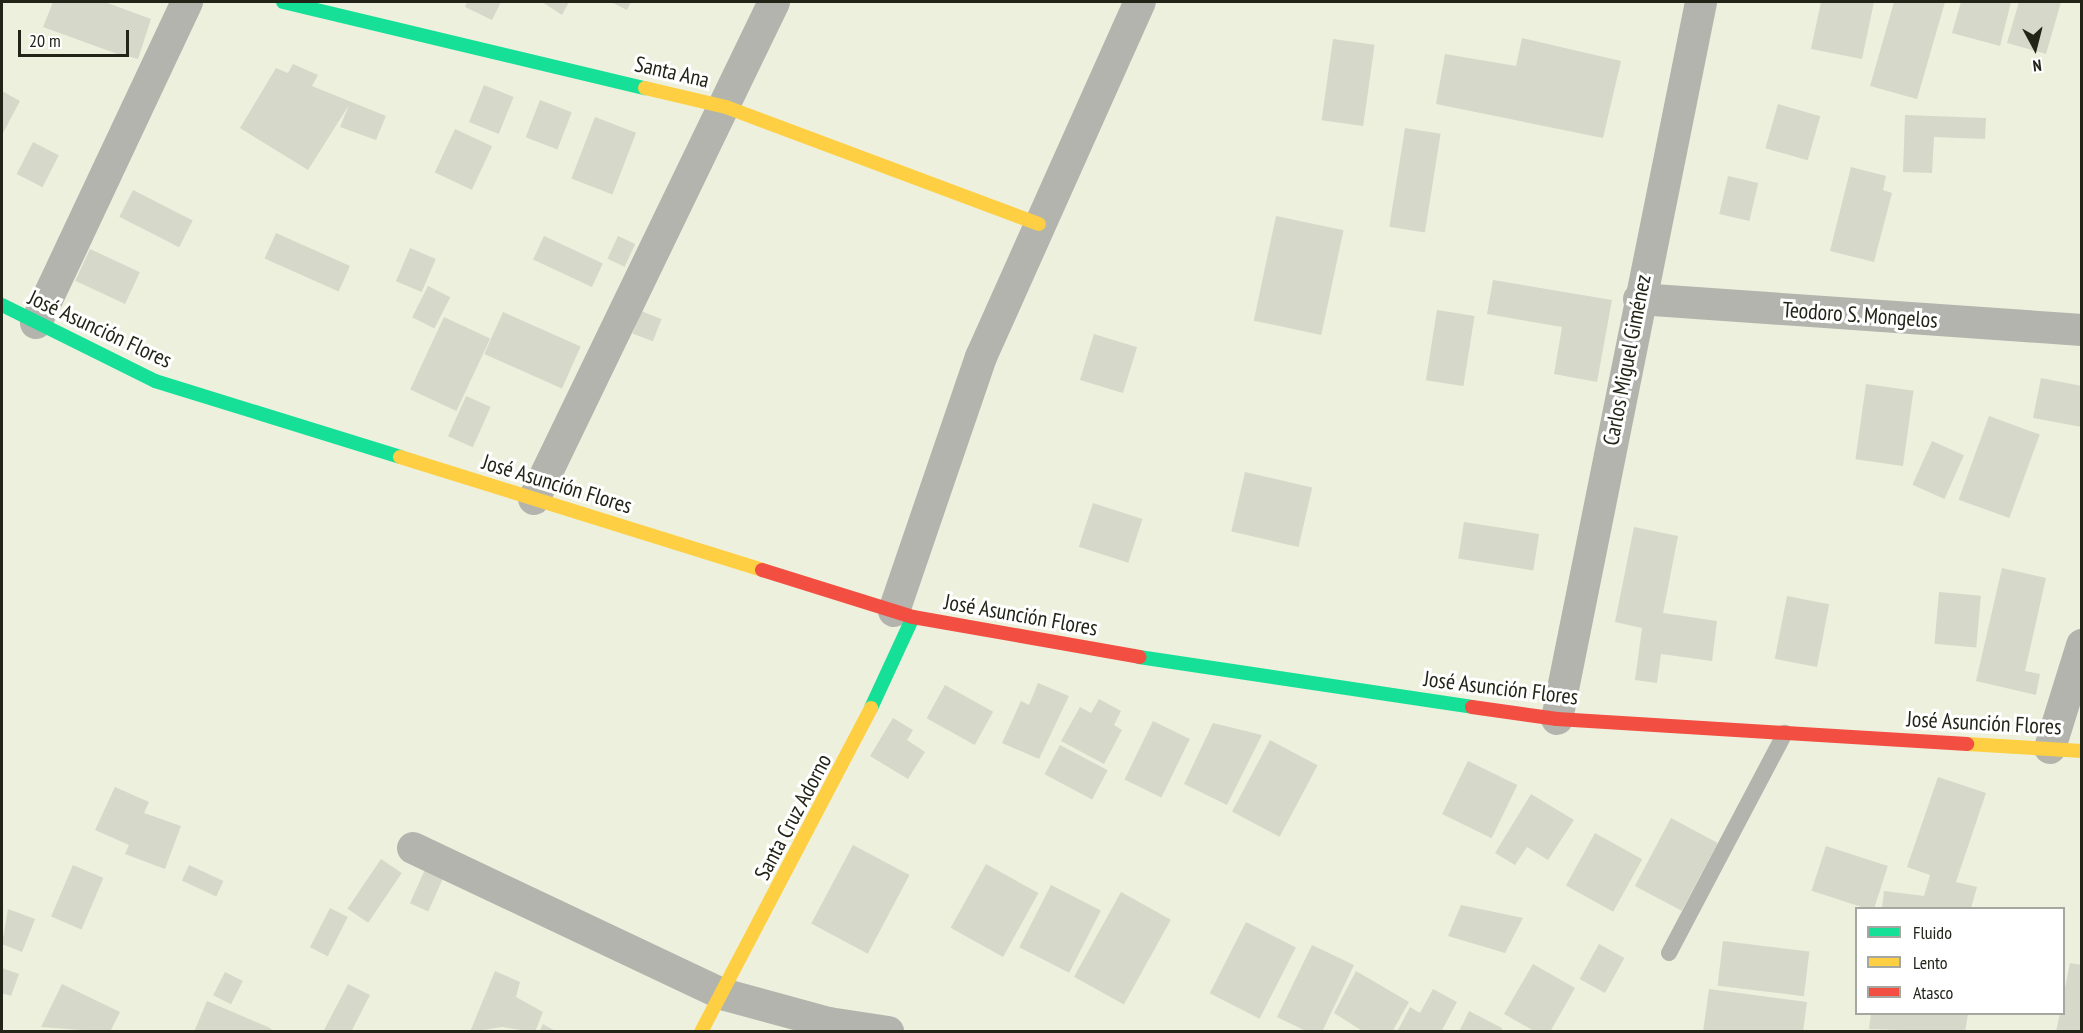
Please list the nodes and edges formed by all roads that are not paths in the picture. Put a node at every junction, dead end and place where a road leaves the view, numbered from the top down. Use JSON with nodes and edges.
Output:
{"nodes":[{"id":1,"x":187,"y":2,"type":"edge"},
{"id":2,"x":283,"y":2,"type":"edge"},
{"id":3,"x":774,"y":2,"type":"edge"},
{"id":4,"x":1140,"y":2,"type":"edge"},
{"id":5,"x":1701,"y":2,"type":"edge"},
{"id":6,"x":726,"y":107,"type":"junction"},
{"id":7,"x":1039,"y":224,"type":"junction"},
{"id":8,"x":1639,"y":299,"type":"junction"},
{"id":9,"x":2,"y":305,"type":"edge"},
{"id":10,"x":36,"y":323,"type":"junction"},
{"id":11,"x":2082,"y":330,"type":"edge"},
{"id":12,"x":534,"y":499,"type":"junction"},
{"id":13,"x":903,"y":614,"type":"junction"},
{"id":14,"x":2082,"y":645,"type":"edge"},
{"id":15,"x":1557,"y":719,"type":"junction"},
{"id":16,"x":1785,"y":733,"type":"junction"},
{"id":17,"x":2050,"y":748,"type":"junction"},
{"id":18,"x":2082,"y":751,"type":"edge"},
{"id":19,"x":413,"y":848,"type":"dead end"},
{"id":20,"x":1668,"y":953,"type":"dead end"},
{"id":21,"x":722,"y":994,"type":"junction"},
{"id":22,"x":701,"y":1032,"type":"edge"},
{"id":23,"x":888,"y":1032,"type":"edge"}],
"edges":[{"from":1,"to":10,"type":"street"},
{"from":2,"to":6,"type":"street","name":"Santa Ana"},
{"from":3,"to":6,"type":"street"},
{"from":4,"to":7,"type":"street"},
{"from":5,"to":8,"type":"street","name":"Carlos Miguel Giménez"},
{"from":6,"to":7,"type":"street","name":"Santa Ana"},
{"from":6,"to":12,"type":"street"},
{"from":7,"to":13,"type":"street"},
{"from":8,"to":11,"type":"street","name":"Teodoro S. Mongelos"},
{"from":8,"to":15,"type":"street","name":"Carlos Miguel Giménez"},
{"from":9,"to":10,"type":"street","name":"José Asunción Flores"},
{"from":10,"to":12,"type":"street","name":"José Asunción Flores"},
{"from":12,"to":13,"type":"street","name":"José Asunción Flores"},
{"from":13,"to":15,"type":"street","name":"José Asunción Flores"},
{"from":13,"to":21,"type":"street","name":"Santa Cruz Adorno"},
{"from":14,"to":17,"type":"street"},
{"from":15,"to":16,"type":"street","name":"José Asunción Flores"},
{"from":16,"to":17,"type":"street","name":"José Asunción Flores"},
{"from":16,"to":20,"type":"lane"},
{"from":17,"to":18,"type":"street","name":"José Asunción Flores"},
{"from":19,"to":21,"type":"street"},
{"from":21,"to":22,"type":"street","name":"Santa Cruz Adorno"},
{"from":21,"to":23,"type":"street"}]}
